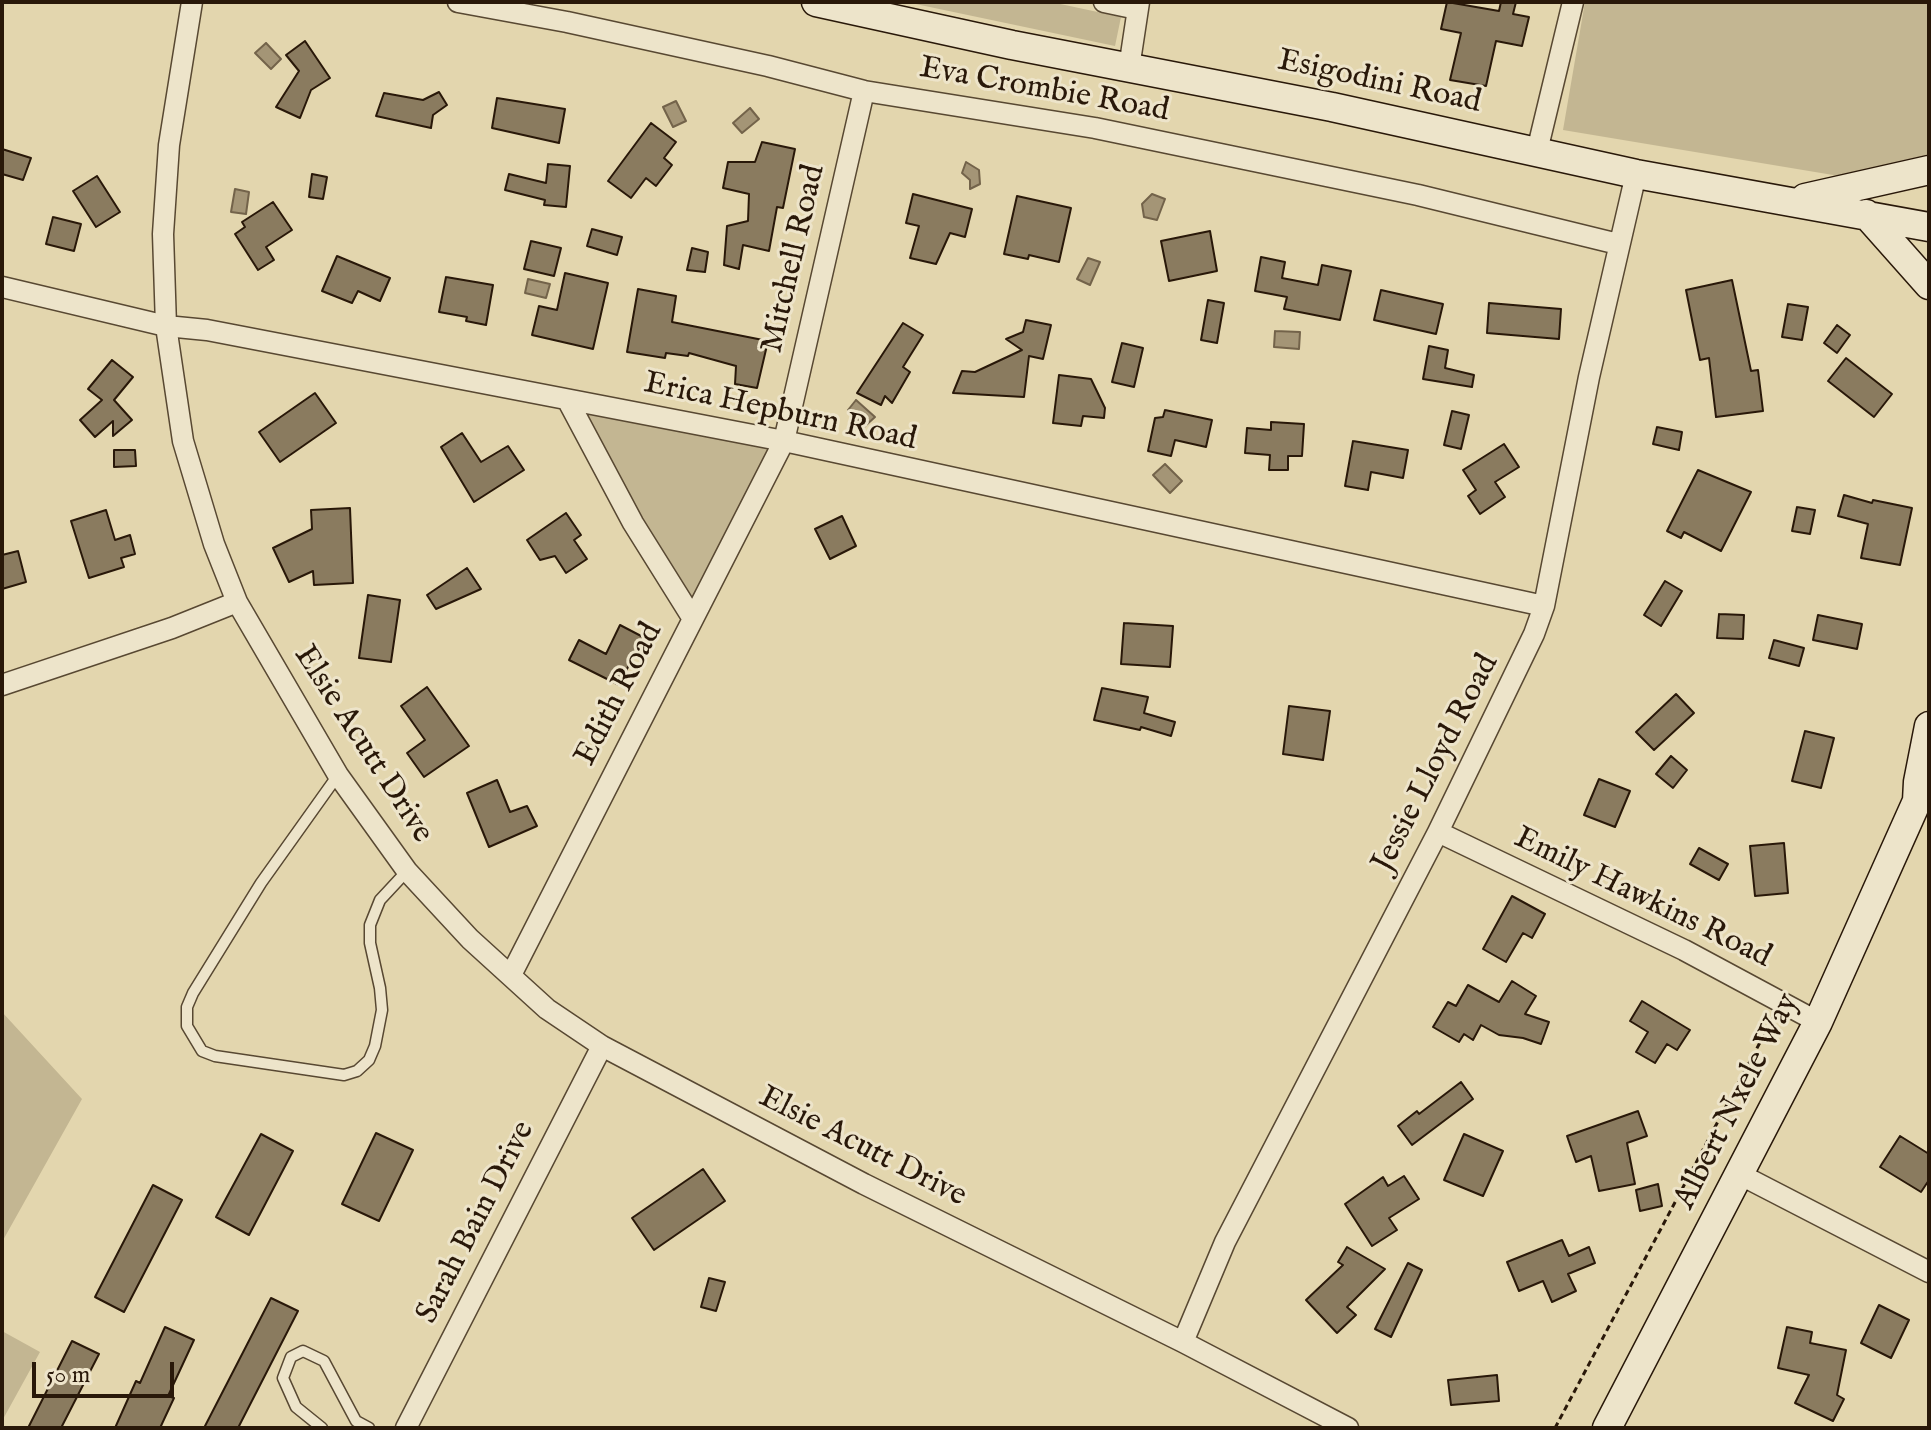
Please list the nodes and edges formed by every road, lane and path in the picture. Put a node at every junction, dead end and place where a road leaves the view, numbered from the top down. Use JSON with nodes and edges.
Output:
{"nodes":[{"id":1,"x":192,"y":2,"type":"edge"},
{"id":2,"x":458,"y":2,"type":"edge"},
{"id":3,"x":816,"y":2,"type":"edge"},
{"id":4,"x":1104,"y":2,"type":"edge"},
{"id":5,"x":1573,"y":2,"type":"edge"},
{"id":6,"x":1138,"y":6,"type":"edge"},
{"id":7,"x":1129,"y":68,"type":"junction"},
{"id":8,"x":864,"y":91,"type":"junction"},
{"id":9,"x":1537,"y":151,"type":"junction"},
{"id":10,"x":1929,"y":170,"type":"edge"},
{"id":11,"x":1636,"y":174,"type":"junction"},
{"id":12,"x":1792,"y":201,"type":"junction"},
{"id":13,"x":1866,"y":214,"type":"junction"},
{"id":14,"x":1929,"y":227,"type":"edge"},
{"id":15,"x":1618,"y":244,"type":"junction"},
{"id":16,"x":1929,"y":285,"type":"edge"},
{"id":17,"x":2,"y":287,"type":"edge"},
{"id":18,"x":166,"y":326,"type":"junction"},
{"id":19,"x":568,"y":401,"type":"junction"},
{"id":20,"x":784,"y":441,"type":"junction"},
{"id":21,"x":237,"y":602,"type":"junction"},
{"id":22,"x":1544,"y":606,"type":"junction"},
{"id":23,"x":693,"y":619,"type":"junction"},
{"id":24,"x":2,"y":685,"type":"edge"},
{"id":25,"x":1929,"y":726,"type":"edge"},
{"id":26,"x":338,"y":775,"type":"junction"},
{"id":27,"x":1923,"y":790,"type":"edge"},
{"id":28,"x":1438,"y":832,"type":"junction"},
{"id":29,"x":407,"y":871,"type":"junction"},
{"id":30,"x":511,"y":975,"type":"junction"},
{"id":31,"x":1781,"y":1002,"type":"junction"},
{"id":32,"x":1818,"y":1022,"type":"junction"},
{"id":33,"x":602,"y":1046,"type":"junction"},
{"id":34,"x":1741,"y":1175,"type":"junction"},
{"id":35,"x":1929,"y":1272,"type":"edge"},
{"id":36,"x":1183,"y":1342,"type":"junction"},
{"id":37,"x":322,"y":1428,"type":"edge"},
{"id":38,"x":369,"y":1428,"type":"edge"},
{"id":39,"x":406,"y":1428,"type":"edge"},
{"id":40,"x":1348,"y":1428,"type":"edge"},
{"id":41,"x":1555,"y":1428,"type":"edge"},
{"id":42,"x":1607,"y":1428,"type":"edge"}],
"edges":[{"from":1,"to":18,"type":"street","name":"Elsie Acutt Drive"},
{"from":2,"to":8,"type":"street","name":"Eva Crombie Road"},
{"from":3,"to":7,"type":"main road","name":"Esigodini Road"},
{"from":4,"to":6,"type":"street"},
{"from":5,"to":9,"type":"street"},
{"from":6,"to":7,"type":"street"},
{"from":7,"to":9,"type":"main road","name":"Esigodini Road"},
{"from":8,"to":15,"type":"street","name":"Eva Crombie Road"},
{"from":8,"to":20,"type":"street","name":"Mitchell Road"},
{"from":9,"to":11,"type":"main road","name":"Esigodini Road"},
{"from":10,"to":12,"type":"main road"},
{"from":11,"to":12,"type":"main road","name":"Esigodini Road"},
{"from":11,"to":15,"type":"street","name":"Jessie Lloyd Road"},
{"from":12,"to":13,"type":"main road","name":"Esigodini Road"},
{"from":13,"to":14,"type":"main road","name":"Esigodini Road"},
{"from":13,"to":16,"type":"main road"},
{"from":15,"to":22,"type":"street","name":"Jessie Lloyd Road"},
{"from":17,"to":18,"type":"street","name":"Erica Hepburn Road"},
{"from":18,"to":19,"type":"street","name":"Erica Hepburn Road"},
{"from":18,"to":21,"type":"street","name":"Elsie Acutt Drive"},
{"from":19,"to":20,"type":"street","name":"Erica Hepburn Road"},
{"from":19,"to":23,"type":"street"},
{"from":20,"to":22,"type":"street","name":"Erica Hepburn Road"},
{"from":20,"to":23,"type":"street","name":"Edith Road"},
{"from":21,"to":24,"type":"street"},
{"from":21,"to":26,"type":"street","name":"Elsie Acutt Drive"},
{"from":22,"to":28,"type":"street","name":"Jessie Lloyd Road"},
{"from":23,"to":30,"type":"street","name":"Edith Road"},
{"from":25,"to":27,"type":"main road","name":"Albert Nxele Way"},
{"from":26,"to":29,"type":"street","name":"Elsie Acutt Drive"},
{"from":26,"to":29,"type":"lane"},
{"from":27,"to":32,"type":"main road","name":"Albert Nxele Way"},
{"from":28,"to":31,"type":"street","name":"Emily Hawkins Road"},
{"from":28,"to":36,"type":"street","name":"Jessie Lloyd Road"},
{"from":29,"to":30,"type":"street","name":"Elsie Acutt Drive"},
{"from":30,"to":33,"type":"street","name":"Elsie Acutt Drive"},
{"from":31,"to":32,"type":"street","name":"Emily Hawkins Road"},
{"from":31,"to":41,"type":"path"},
{"from":32,"to":34,"type":"main road","name":"Albert Nxele Way"},
{"from":33,"to":36,"type":"street","name":"Elsie Acutt Drive"},
{"from":33,"to":39,"type":"street","name":"Sarah Bain Drive"},
{"from":34,"to":35,"type":"street"},
{"from":34,"to":42,"type":"main road","name":"Albert Nxele Way"},
{"from":36,"to":40,"type":"street","name":"Elsie Acutt Drive"},
{"from":37,"to":38,"type":"lane"}]}
